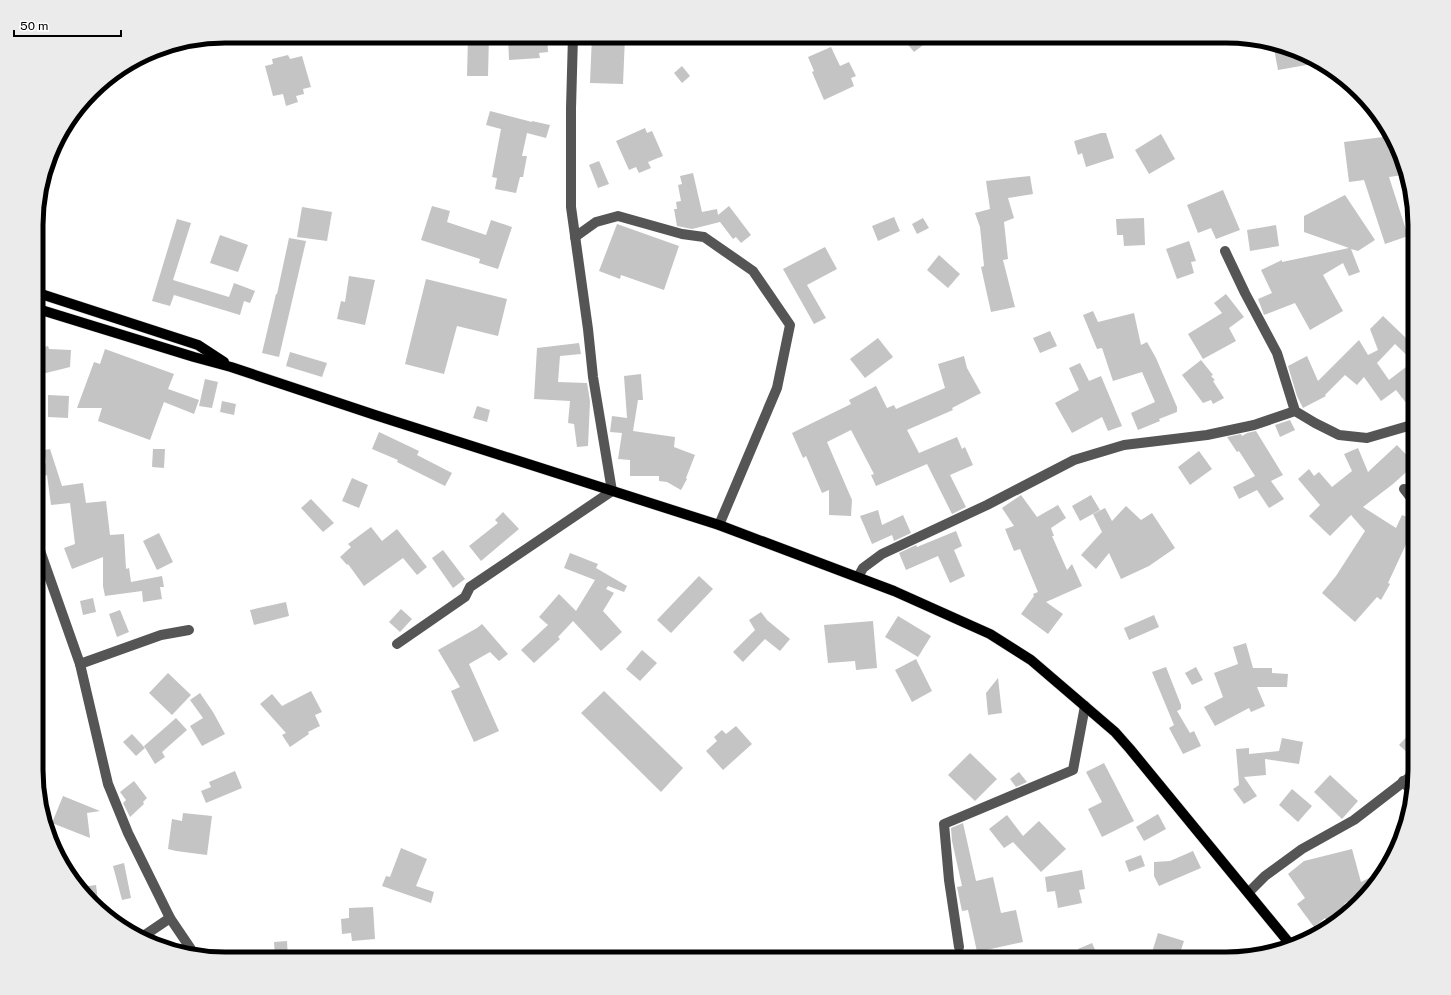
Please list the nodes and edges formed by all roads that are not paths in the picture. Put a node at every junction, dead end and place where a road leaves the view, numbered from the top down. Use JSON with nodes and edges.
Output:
{"nodes":[{"id":1,"x":573,"y":43,"type":"edge"},
{"id":2,"x":575,"y":237,"type":"junction"},
{"id":3,"x":1225,"y":250,"type":"dead end"},
{"id":4,"x":43,"y":295,"type":"edge"},
{"id":5,"x":43,"y":311,"type":"edge"},
{"id":6,"x":231,"y":367,"type":"junction"},
{"id":7,"x":1295,"y":411,"type":"junction"},
{"id":8,"x":1408,"y":426,"type":"edge"},
{"id":9,"x":1404,"y":489,"type":"dead end"},
{"id":10,"x":612,"y":491,"type":"junction"},
{"id":11,"x":1408,"y":494,"type":"edge"},
{"id":12,"x":719,"y":525,"type":"junction"},
{"id":13,"x":43,"y":564,"type":"edge"},
{"id":14,"x":858,"y":577,"type":"junction"},
{"id":15,"x":190,"y":630,"type":"dead end"},
{"id":16,"x":397,"y":644,"type":"dead end"},
{"id":17,"x":80,"y":664,"type":"junction"},
{"id":18,"x":1085,"y":706,"type":"junction"},
{"id":19,"x":1408,"y":778,"type":"edge"},
{"id":20,"x":1403,"y":781,"type":"junction"},
{"id":21,"x":1407,"y":787,"type":"edge"},
{"id":22,"x":1248,"y":892,"type":"junction"},
{"id":23,"x":170,"y":918,"type":"junction"},
{"id":24,"x":146,"y":934,"type":"edge"},
{"id":25,"x":1288,"y":941,"type":"edge"},
{"id":26,"x":959,"y":947,"type":"dead end"},
{"id":27,"x":191,"y":949,"type":"edge"}],
"edges":[{"from":1,"to":2,"type":"street"},
{"from":2,"to":10,"type":"street"},
{"from":2,"to":12,"type":"street"},
{"from":3,"to":7,"type":"street"},
{"from":4,"to":6,"type":"main road"},
{"from":5,"to":6,"type":"main road"},
{"from":6,"to":10,"type":"main road"},
{"from":7,"to":8,"type":"street"},
{"from":7,"to":14,"type":"street"},
{"from":9,"to":11,"type":"street"},
{"from":10,"to":12,"type":"main road"},
{"from":10,"to":16,"type":"street"},
{"from":12,"to":14,"type":"main road"},
{"from":13,"to":17,"type":"street"},
{"from":14,"to":18,"type":"main road"},
{"from":15,"to":17,"type":"street"},
{"from":17,"to":23,"type":"street"},
{"from":18,"to":22,"type":"main road"},
{"from":18,"to":26,"type":"street"},
{"from":19,"to":20,"type":"street"},
{"from":20,"to":21,"type":"street"},
{"from":20,"to":22,"type":"street"},
{"from":22,"to":25,"type":"main road"},
{"from":23,"to":24,"type":"street"},
{"from":23,"to":27,"type":"street"}]}
